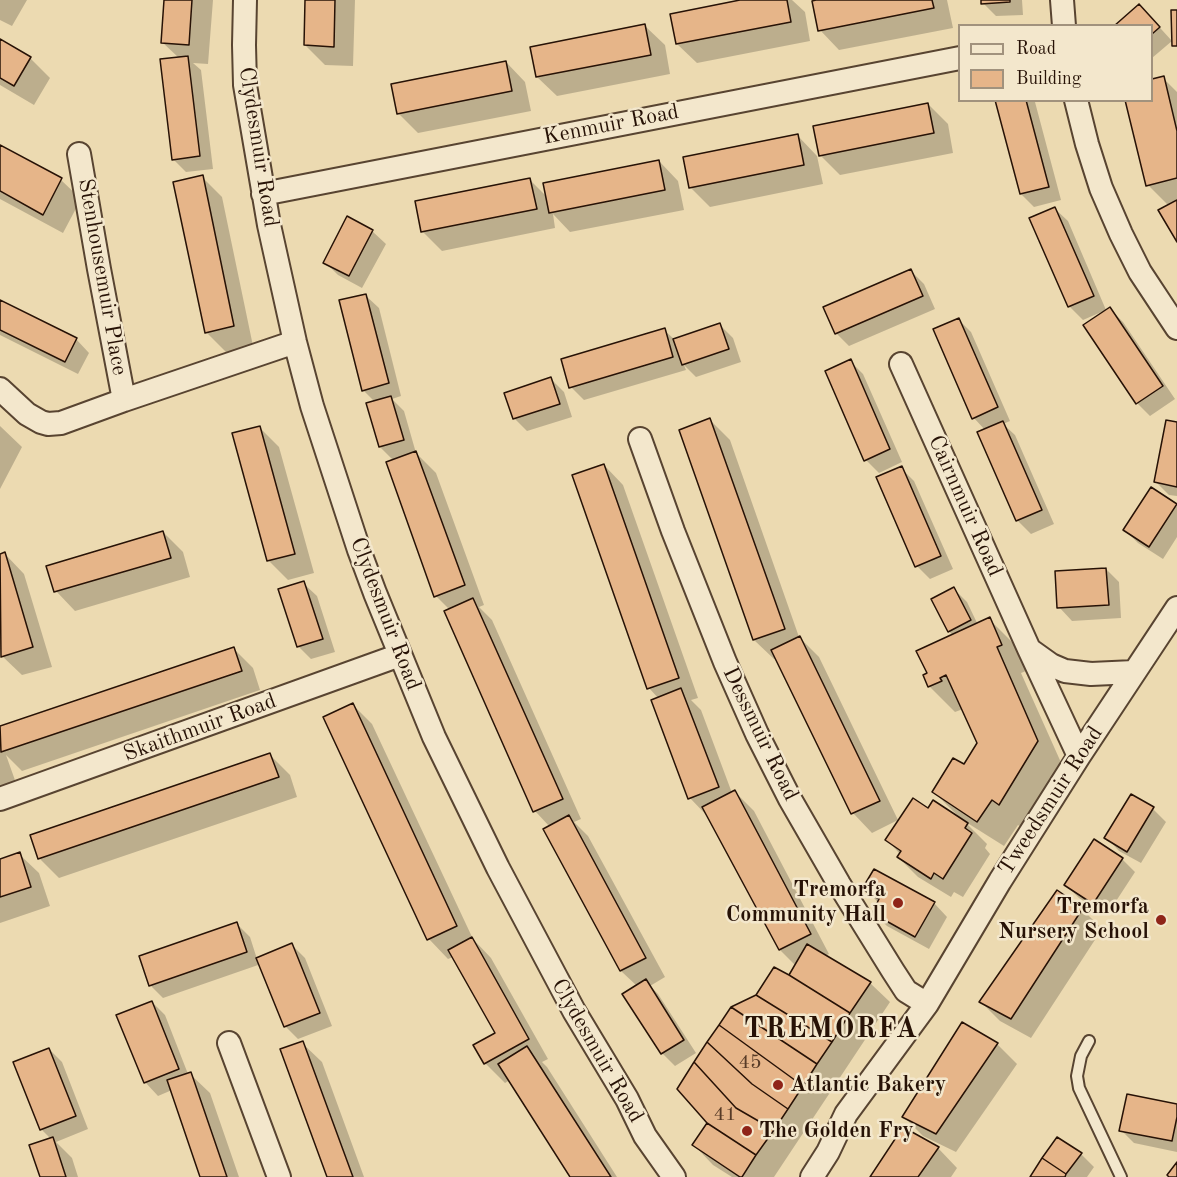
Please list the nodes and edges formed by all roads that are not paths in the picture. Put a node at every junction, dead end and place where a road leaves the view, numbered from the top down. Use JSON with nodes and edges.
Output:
{"nodes":[{"id":1,"x":245,"y":0,"type":"edge"},
{"id":2,"x":1062,"y":0,"type":"edge"},
{"id":3,"x":1064,"y":24,"type":"edge"},
{"id":4,"x":958,"y":57,"type":"edge"},
{"id":5,"x":1076,"y":102,"type":"edge"},
{"id":6,"x":79,"y":154,"type":"dead end"},
{"id":7,"x":263,"y":194,"type":"junction"},
{"id":8,"x":1177,"y":328,"type":"edge"},
{"id":9,"x":295,"y":342,"type":"junction"},
{"id":10,"x":901,"y":364,"type":"dead end"},
{"id":11,"x":0,"y":389,"type":"edge"},
{"id":12,"x":124,"y":400,"type":"junction"},
{"id":13,"x":640,"y":439,"type":"dead end"},
{"id":14,"x":1177,"y":608,"type":"edge"},
{"id":15,"x":1029,"y":649,"type":"junction"},
{"id":16,"x":400,"y":655,"type":"junction"},
{"id":17,"x":1134,"y":672,"type":"junction"},
{"id":18,"x":1079,"y":756,"type":"junction"},
{"id":19,"x":0,"y":799,"type":"edge"},
{"id":20,"x":927,"y":1004,"type":"junction"},
{"id":21,"x":1089,"y":1041,"type":"dead end"},
{"id":22,"x":229,"y":1043,"type":"dead end"},
{"id":23,"x":279,"y":1177,"type":"edge"},
{"id":24,"x":674,"y":1177,"type":"edge"},
{"id":25,"x":812,"y":1177,"type":"edge"},
{"id":26,"x":1122,"y":1177,"type":"edge"}],
"edges":[{"from":1,"to":7,"type":"street","name":"Clydesmuir Road"},
{"from":2,"to":3,"type":"street"},
{"from":4,"to":7,"type":"street","name":"Kenmuir Road"},
{"from":5,"to":8,"type":"street"},
{"from":6,"to":12,"type":"street","name":"Stenhousemuir Place"},
{"from":7,"to":9,"type":"street","name":"Clydesmuir Road"},
{"from":9,"to":12,"type":"street","name":"Stenhousemuir Place"},
{"from":9,"to":16,"type":"street","name":"Clydesmuir Road"},
{"from":10,"to":15,"type":"street","name":"Cairnmuir Road"},
{"from":11,"to":12,"type":"street","name":"Stenhousemuir Place"},
{"from":13,"to":20,"type":"street","name":"Dessmuir Road"},
{"from":14,"to":17,"type":"street","name":"Tweedsmuir Road"},
{"from":15,"to":17,"type":"street"},
{"from":15,"to":18,"type":"street","name":"Cairnmuir Road"},
{"from":16,"to":19,"type":"street","name":"Skaithmuir Road"},
{"from":16,"to":24,"type":"street","name":"Clydesmuir Road"},
{"from":17,"to":18,"type":"street","name":"Tweedsmuir Road"},
{"from":18,"to":20,"type":"street","name":"Tweedsmuir Road"},
{"from":20,"to":25,"type":"street","name":"Tweedsmuir Road"},
{"from":21,"to":26,"type":"lane"},
{"from":22,"to":23,"type":"street"}]}
